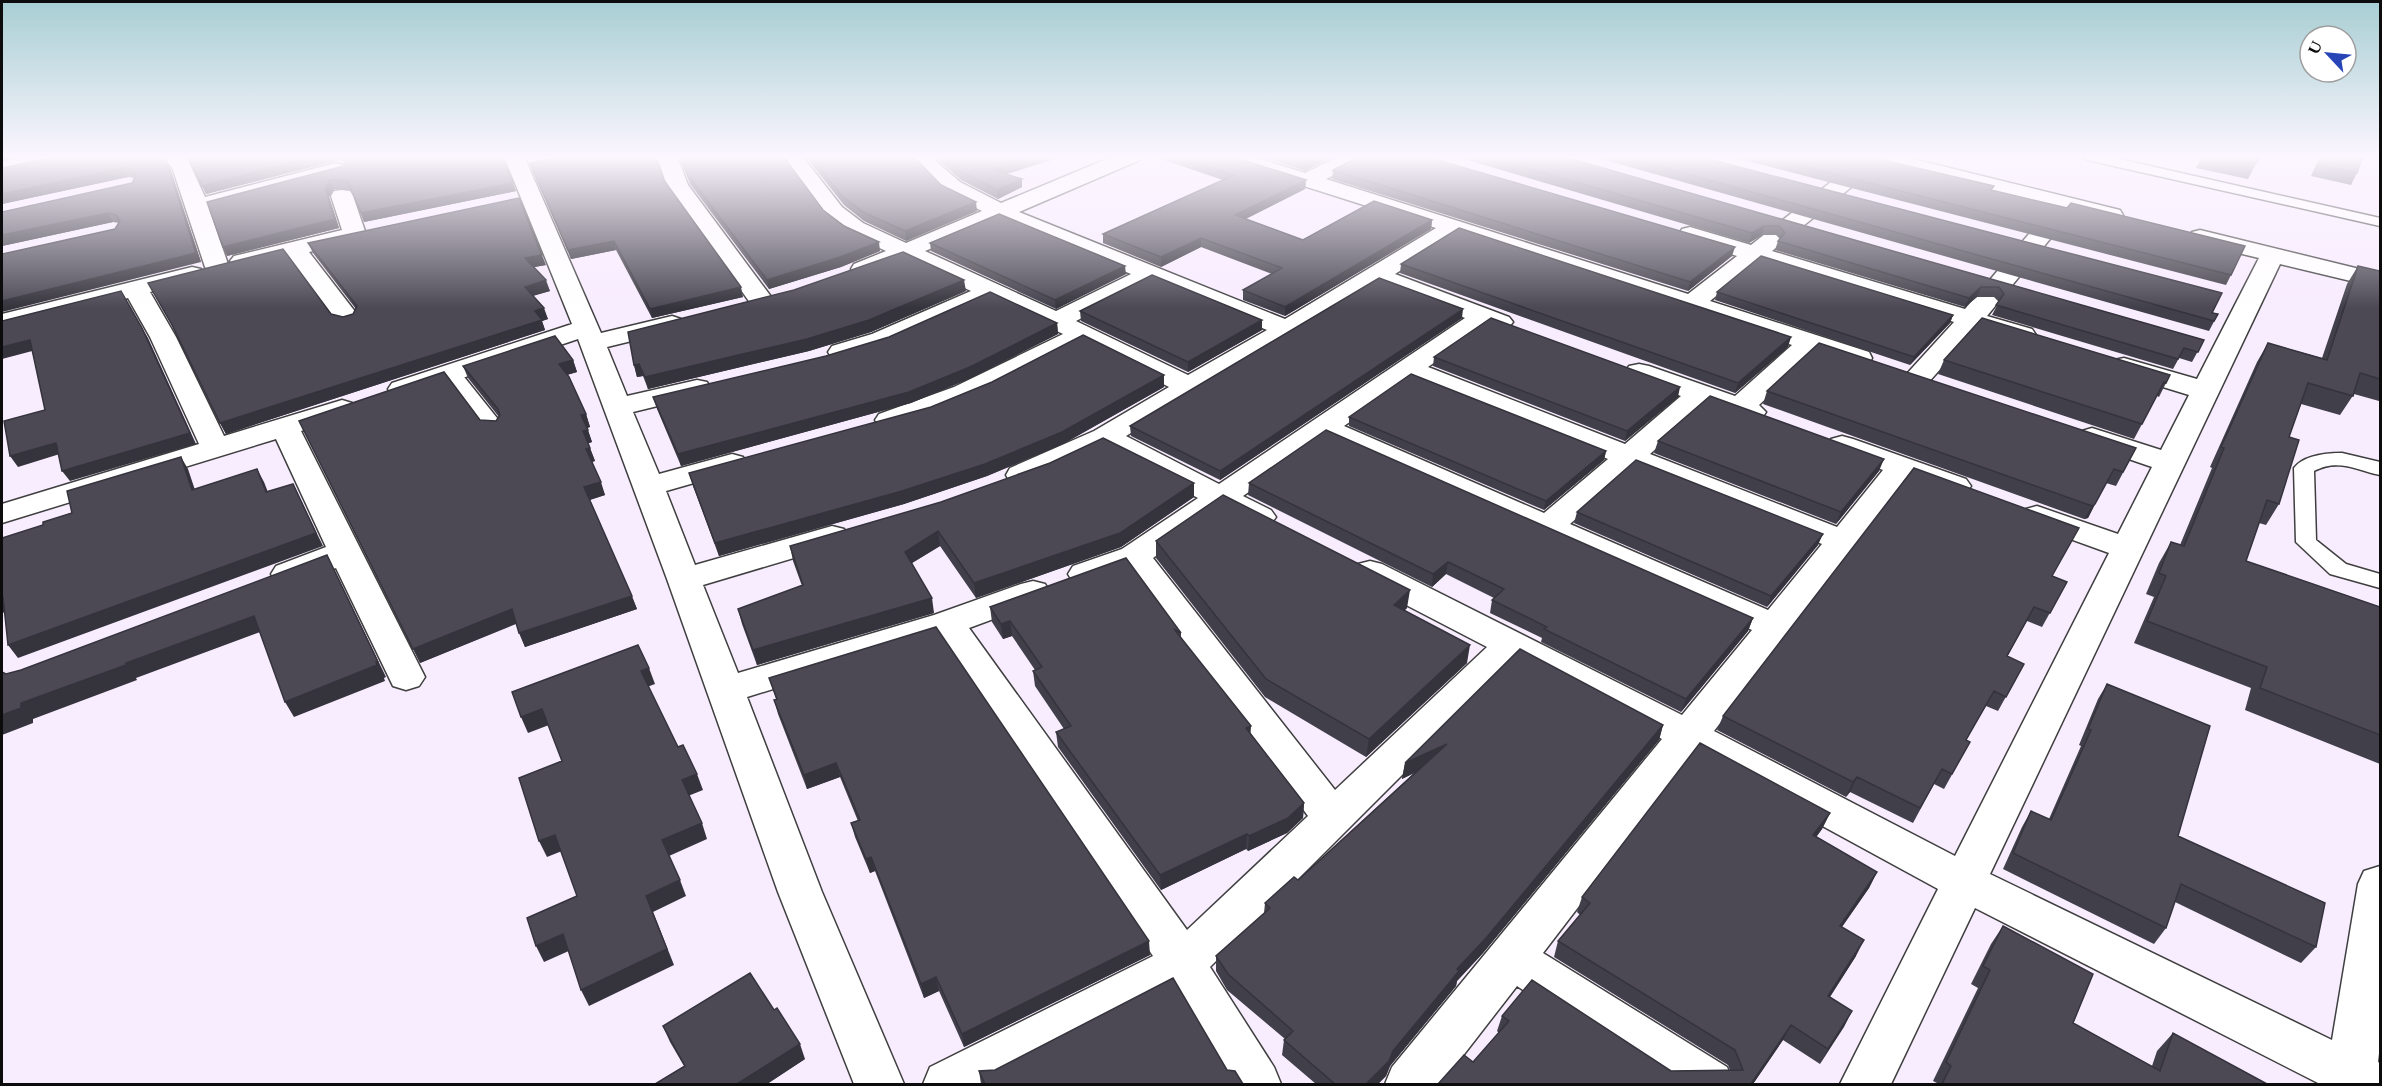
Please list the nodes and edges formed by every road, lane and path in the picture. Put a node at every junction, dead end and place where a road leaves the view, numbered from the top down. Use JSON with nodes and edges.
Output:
{"nodes":[{"id":1,"x":197,"y":206,"type":"edge"},
{"id":2,"x":349,"y":207,"type":"edge"},
{"id":3,"x":535,"y":207,"type":"edge"},
{"id":4,"x":693,"y":207,"type":"edge"},
{"id":5,"x":832,"y":207,"type":"edge"},
{"id":6,"x":990,"y":207,"type":"edge"},
{"id":7,"x":1013,"y":207,"type":"edge"},
{"id":8,"x":1389,"y":207,"type":"edge"},
{"id":9,"x":1805,"y":207,"type":"edge"},
{"id":10,"x":2064,"y":207,"type":"edge"},
{"id":11,"x":2077,"y":207,"type":"edge"},
{"id":12,"x":2312,"y":207,"type":"edge"},
{"id":13,"x":1000,"y":212,"type":"junction"},
{"id":14,"x":1781,"y":220,"type":"junction"},
{"id":15,"x":2135,"y":221,"type":"edge"},
{"id":16,"x":2380,"y":222,"type":"edge"},
{"id":17,"x":1454,"y":227,"type":"junction"},
{"id":18,"x":1674,"y":230,"type":"edge"},
{"id":19,"x":1826,"y":232,"type":"edge"},
{"id":20,"x":2181,"y":232,"type":"edge"},
{"id":21,"x":294,"y":249,"type":"junction"},
{"id":22,"x":905,"y":252,"type":"junction"},
{"id":23,"x":1754,"y":253,"type":"junction"},
{"id":24,"x":2272,"y":255,"type":"junction"},
{"id":25,"x":217,"y":267,"type":"junction"},
{"id":26,"x":1150,"y":274,"type":"junction"},
{"id":27,"x":1376,"y":275,"type":"junction"},
{"id":28,"x":840,"y":278,"type":"edge"},
{"id":29,"x":2380,"y":281,"type":"edge"},
{"id":30,"x":136,"y":289,"type":"junction"},
{"id":31,"x":992,"y":291,"type":"junction"},
{"id":32,"x":762,"y":302,"type":"edge"},
{"id":33,"x":1692,"y":303,"type":"junction"},
{"id":34,"x":4,"y":314,"type":"edge"},
{"id":35,"x":1485,"y":316,"type":"junction"},
{"id":36,"x":347,"y":318,"type":"edge"},
{"id":37,"x":694,"y":318,"type":"edge"},
{"id":38,"x":1972,"y":320,"type":"junction"},
{"id":39,"x":1056,"y":321,"type":"junction"},
{"id":40,"x":1287,"y":329,"type":"junction"},
{"id":41,"x":1528,"y":332,"type":"edge"},
{"id":42,"x":1084,"y":334,"type":"junction"},
{"id":43,"x":589,"y":335,"type":"junction"},
{"id":44,"x":1811,"y":342,"type":"junction"},
{"id":45,"x":2050,"y":343,"type":"edge"},
{"id":46,"x":818,"y":359,"type":"edge"},
{"id":47,"x":2105,"y":360,"type":"edge"},
{"id":48,"x":1614,"y":363,"type":"edge"},
{"id":49,"x":1408,"y":369,"type":"junction"},
{"id":50,"x":451,"y":372,"type":"junction"},
{"id":51,"x":717,"y":383,"type":"edge"},
{"id":52,"x":1188,"y":386,"type":"junction"},
{"id":53,"x":2206,"y":391,"type":"junction"},
{"id":54,"x":1701,"y":394,"type":"junction"},
{"id":55,"x":617,"y":406,"type":"junction"},
{"id":56,"x":1739,"y":408,"type":"junction"},
{"id":57,"x":1780,"y":423,"type":"edge"},
{"id":58,"x":865,"y":426,"type":"edge"},
{"id":59,"x":494,"y":427,"type":"edge"},
{"id":60,"x":285,"y":428,"type":"junction"},
{"id":61,"x":1324,"y":428,"type":"junction"},
{"id":62,"x":2071,"y":430,"type":"edge"},
{"id":63,"x":1813,"y":435,"type":"edge"},
{"id":64,"x":1104,"y":437,"type":"junction"},
{"id":65,"x":216,"y":449,"type":"junction"},
{"id":66,"x":762,"y":455,"type":"edge"},
{"id":67,"x":1629,"y":456,"type":"junction"},
{"id":68,"x":2170,"y":463,"type":"junction"},
{"id":69,"x":1902,"y":467,"type":"junction"},
{"id":70,"x":2380,"y":469,"type":"edge"},
{"id":71,"x":996,"y":485,"type":"edge"},
{"id":72,"x":647,"y":487,"type":"junction"},
{"id":73,"x":1978,"y":494,"type":"edge"},
{"id":74,"x":1222,"y":498,"type":"junction"},
{"id":75,"x":2010,"y":506,"type":"edge"},
{"id":76,"x":2,"y":514,"type":"edge"},
{"id":77,"x":864,"y":526,"type":"edge"},
{"id":78,"x":1548,"y":526,"type":"junction"},
{"id":79,"x":1286,"y":530,"type":"edge"},
{"id":80,"x":1844,"y":541,"type":"junction"},
{"id":81,"x":2129,"y":549,"type":"junction"},
{"id":82,"x":345,"y":552,"type":"junction"},
{"id":83,"x":1134,"y":556,"type":"junction"},
{"id":84,"x":1340,"y":557,"type":"edge"},
{"id":85,"x":684,"y":579,"type":"junction"},
{"id":86,"x":2380,"y":581,"type":"edge"},
{"id":87,"x":255,"y":586,"type":"edge"},
{"id":88,"x":948,"y":623,"type":"junction"},
{"id":89,"x":1776,"y":627,"type":"junction"},
{"id":90,"x":1512,"y":644,"type":"junction"},
{"id":91,"x":406,"y":677,"type":"dead end"},
{"id":92,"x":726,"y":690,"type":"junction"},
{"id":93,"x":1690,"y":736,"type":"junction"},
{"id":94,"x":1333,"y":818,"type":"junction"},
{"id":95,"x":1965,"y":882,"type":"junction"},
{"id":96,"x":2380,"y":884,"type":"edge"},
{"id":97,"x":1512,"y":958,"type":"junction"},
{"id":98,"x":1182,"y":964,"type":"junction"},
{"id":99,"x":2374,"y":967,"type":"edge"},
{"id":100,"x":2357,"y":1081,"type":"edge"},
{"id":101,"x":879,"y":1084,"type":"edge"},
{"id":102,"x":948,"y":1084,"type":"edge"},
{"id":103,"x":1256,"y":1084,"type":"edge"},
{"id":104,"x":1410,"y":1084,"type":"edge"},
{"id":105,"x":1709,"y":1084,"type":"edge"},
{"id":106,"x":1865,"y":1084,"type":"edge"}],
"edges":[{"from":1,"to":25,"type":"street"},
{"from":2,"to":21,"type":"street"},
{"from":3,"to":43,"type":"street"},
{"from":4,"to":32,"type":"street"},
{"from":5,"to":22,"type":"street"},
{"from":6,"to":13,"type":"street"},
{"from":7,"to":13,"type":"street"},
{"from":8,"to":17,"type":"street"},
{"from":9,"to":14,"type":"street"},
{"from":10,"to":38,"type":"street"},
{"from":11,"to":15,"type":"street"},
{"from":12,"to":16,"type":"lane"},
{"from":13,"to":22,"type":"street"},
{"from":13,"to":26,"type":"street"},
{"from":14,"to":19,"type":"street"},
{"from":14,"to":23,"type":"street"},
{"from":17,"to":27,"type":"street"},
{"from":17,"to":33,"type":"street"},
{"from":18,"to":23,"type":"street"},
{"from":20,"to":24,"type":"street"},
{"from":21,"to":25,"type":"street"},
{"from":21,"to":36,"type":"street"},
{"from":22,"to":28,"type":"street"},
{"from":22,"to":31,"type":"street"},
{"from":23,"to":33,"type":"street"},
{"from":23,"to":38,"type":"street"},
{"from":24,"to":29,"type":"street"},
{"from":24,"to":53,"type":"street"},
{"from":25,"to":30,"type":"street"},
{"from":26,"to":39,"type":"street"},
{"from":26,"to":40,"type":"street"},
{"from":27,"to":35,"type":"street"},
{"from":27,"to":40,"type":"street"},
{"from":30,"to":34,"type":"street"},
{"from":30,"to":65,"type":"street"},
{"from":31,"to":39,"type":"street"},
{"from":31,"to":46,"type":"street"},
{"from":33,"to":44,"type":"street"},
{"from":35,"to":41,"type":"street"},
{"from":35,"to":49,"type":"street"},
{"from":37,"to":43,"type":"street"},
{"from":38,"to":44,"type":"street"},
{"from":38,"to":45,"type":"street"},
{"from":39,"to":42,"type":"street"},
{"from":40,"to":52,"type":"street"},
{"from":42,"to":52,"type":"street"},
{"from":42,"to":58,"type":"street"},
{"from":43,"to":50,"type":"street"},
{"from":43,"to":55,"type":"street"},
{"from":44,"to":56,"type":"street"},
{"from":47,"to":53,"type":"street"},
{"from":48,"to":54,"type":"street"},
{"from":49,"to":61,"type":"street"},
{"from":49,"to":67,"type":"street"},
{"from":50,"to":59,"type":"lane"},
{"from":50,"to":60,"type":"street"},
{"from":51,"to":55,"type":"street"},
{"from":52,"to":64,"type":"street"},
{"from":53,"to":68,"type":"street"},
{"from":54,"to":56,"type":"street"},
{"from":54,"to":67,"type":"street"},
{"from":55,"to":72,"type":"street"},
{"from":56,"to":57,"type":"street"},
{"from":60,"to":65,"type":"street"},
{"from":60,"to":82,"type":"street"},
{"from":61,"to":74,"type":"street"},
{"from":61,"to":78,"type":"street"},
{"from":62,"to":68,"type":"street"},
{"from":63,"to":69,"type":"street"},
{"from":64,"to":71,"type":"street"},
{"from":64,"to":74,"type":"street"},
{"from":65,"to":76,"type":"street"},
{"from":66,"to":72,"type":"street"},
{"from":67,"to":78,"type":"street"},
{"from":67,"to":80,"type":"street"},
{"from":68,"to":81,"type":"street"},
{"from":69,"to":73,"type":"street"},
{"from":69,"to":80,"type":"street"},
{"from":70,"to":86,"type":"lane"},
{"from":72,"to":85,"type":"street"},
{"from":74,"to":79,"type":"street"},
{"from":74,"to":83,"type":"street"},
{"from":75,"to":81,"type":"street"},
{"from":77,"to":85,"type":"street"},
{"from":78,"to":89,"type":"street"},
{"from":80,"to":89,"type":"street"},
{"from":81,"to":95,"type":"street"},
{"from":82,"to":87,"type":"street"},
{"from":82,"to":91,"type":"street"},
{"from":83,"to":88,"type":"street"},
{"from":83,"to":94,"type":"street"},
{"from":84,"to":90,"type":"street"},
{"from":85,"to":92,"type":"street"},
{"from":88,"to":92,"type":"street"},
{"from":88,"to":98,"type":"street"},
{"from":89,"to":93,"type":"street"},
{"from":90,"to":93,"type":"street"},
{"from":90,"to":94,"type":"street"},
{"from":92,"to":101,"type":"street"},
{"from":93,"to":95,"type":"street"},
{"from":93,"to":97,"type":"street"},
{"from":94,"to":98,"type":"street"},
{"from":95,"to":100,"type":"street"},
{"from":95,"to":106,"type":"street"},
{"from":96,"to":99,"type":"street"},
{"from":97,"to":104,"type":"street"},
{"from":97,"to":105,"type":"street"},
{"from":98,"to":102,"type":"street"},
{"from":98,"to":103,"type":"street"},
{"from":99,"to":100,"type":"street"}]}
